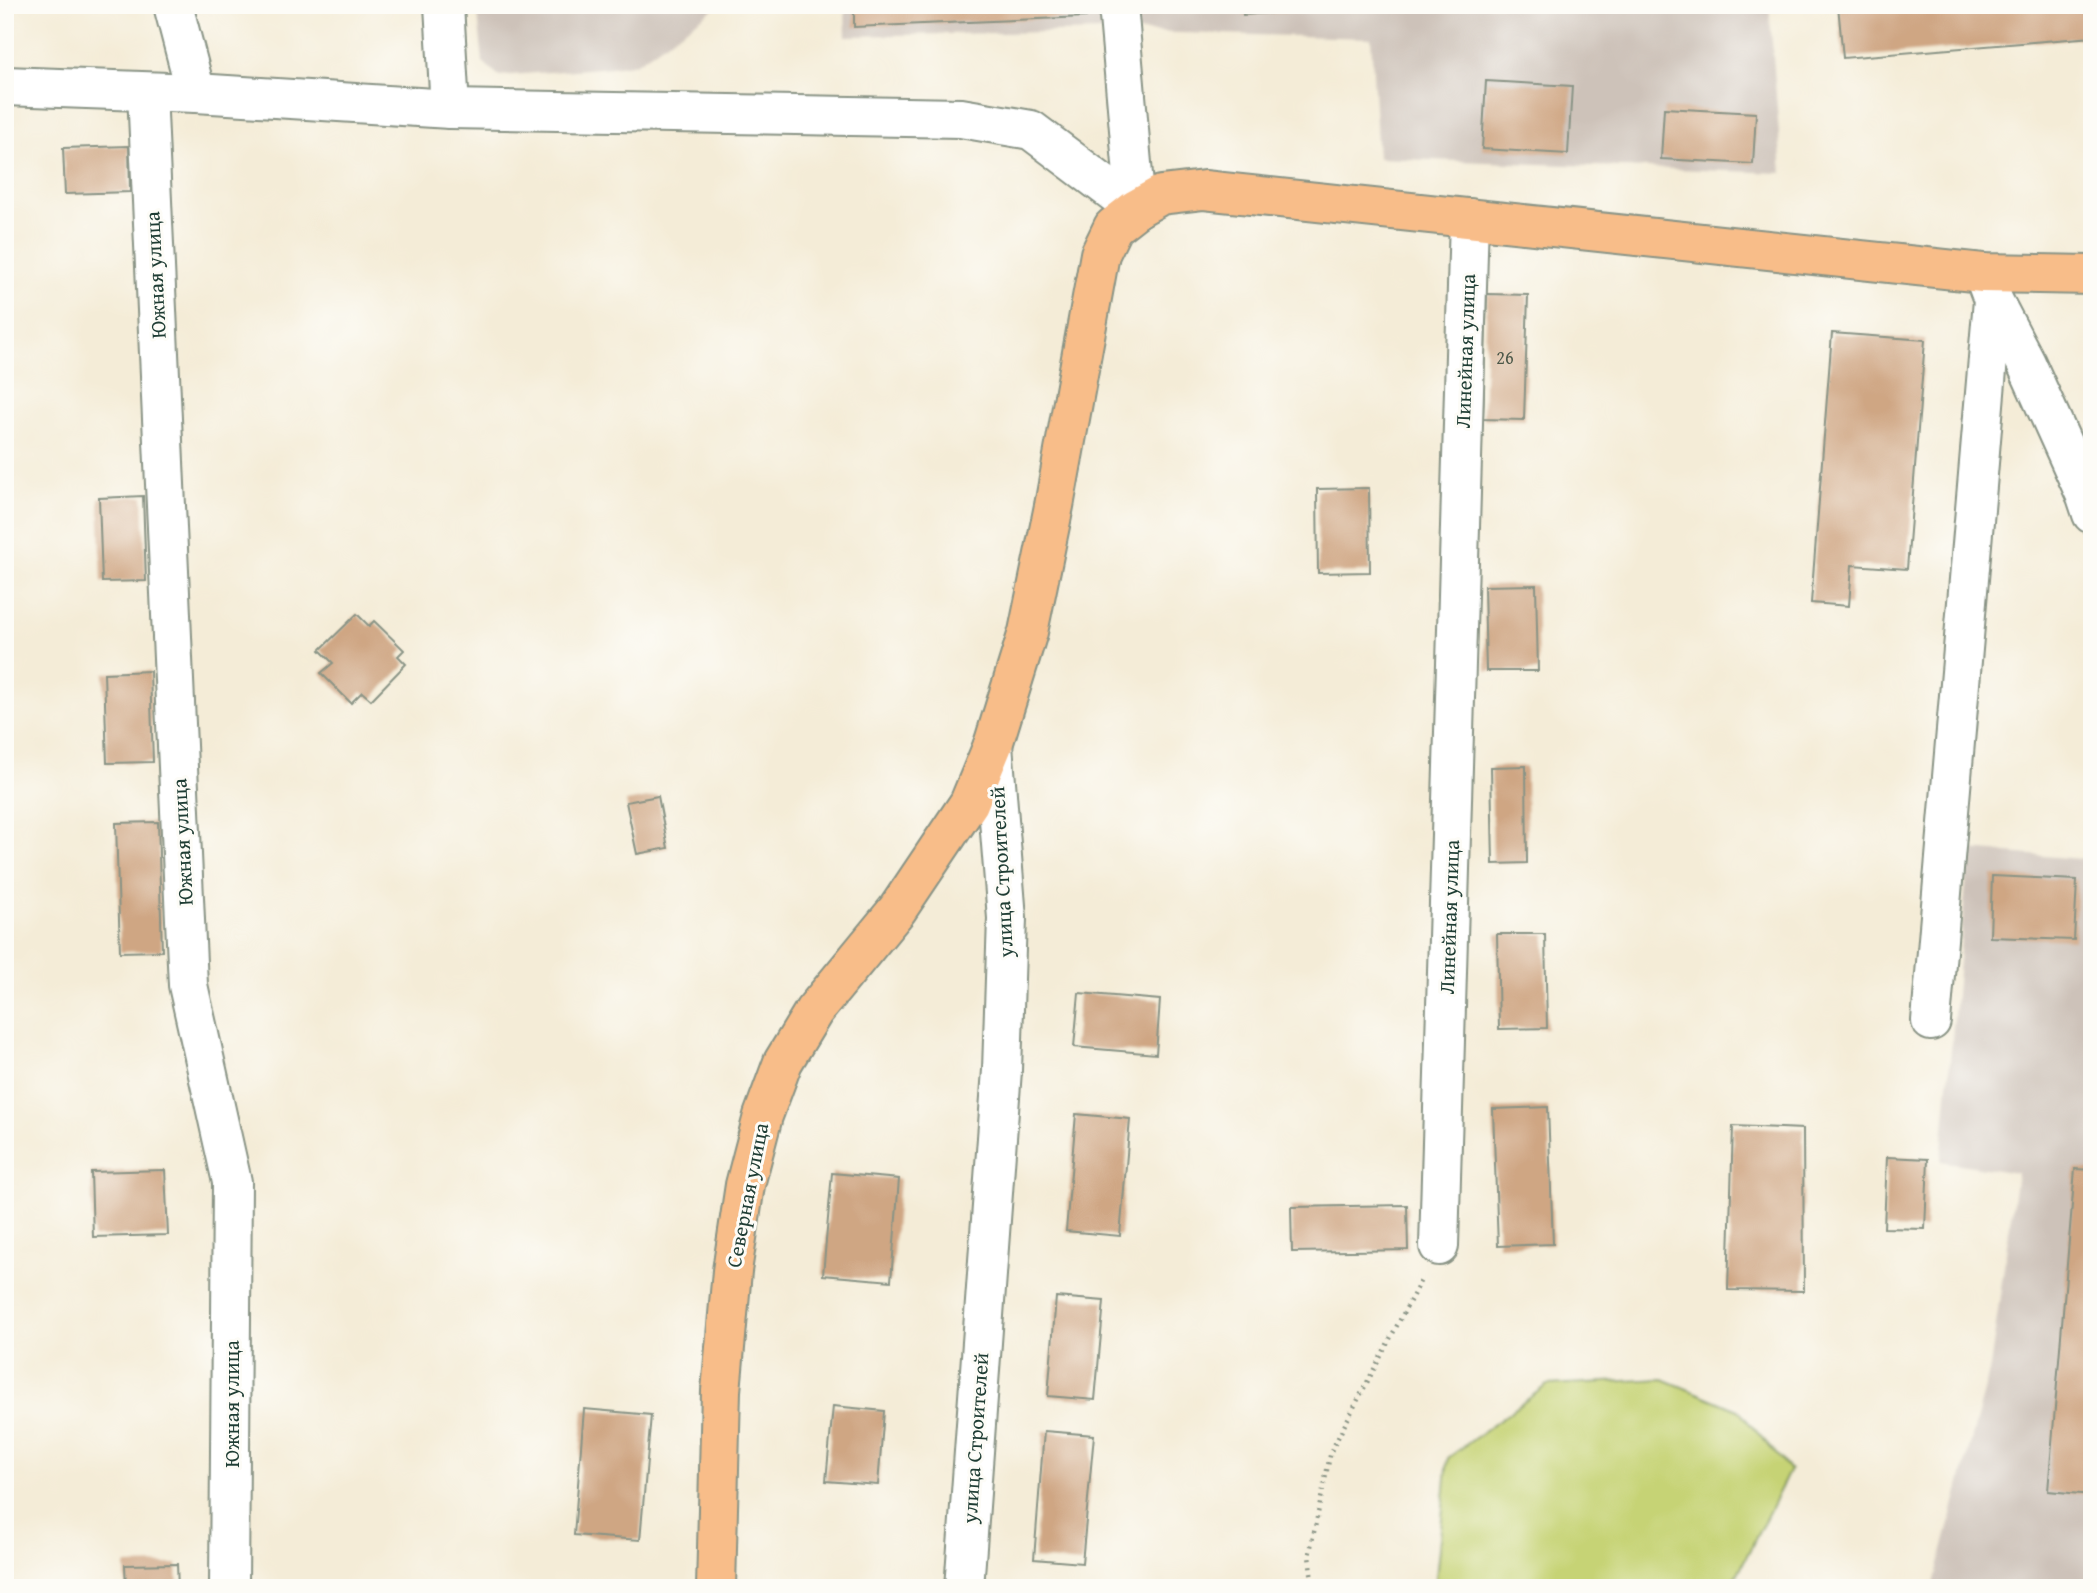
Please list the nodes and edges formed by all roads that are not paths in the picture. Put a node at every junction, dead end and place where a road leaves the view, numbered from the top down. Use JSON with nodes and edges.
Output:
{"nodes":[{"id":1,"x":173,"y":5,"type":"edge"},
{"id":2,"x":444,"y":5,"type":"edge"},
{"id":3,"x":1118,"y":5,"type":"edge"},
{"id":4,"x":5,"y":86,"type":"edge"},
{"id":5,"x":147,"y":92,"type":"junction"},
{"id":6,"x":196,"y":93,"type":"junction"},
{"id":7,"x":450,"y":109,"type":"junction"},
{"id":8,"x":1149,"y":202,"type":"junction"},
{"id":9,"x":1469,"y":218,"type":"junction"},
{"id":10,"x":2092,"y":275,"type":"edge"},
{"id":11,"x":1988,"y":286,"type":"junction"},
{"id":12,"x":2092,"y":514,"type":"edge"},
{"id":13,"x":993,"y":745,"type":"junction"},
{"id":14,"x":1931,"y":1021,"type":"dead end"},
{"id":15,"x":1439,"y":1246,"type":"road end"},
{"id":16,"x":229,"y":1588,"type":"edge"},
{"id":17,"x":716,"y":1588,"type":"edge"},
{"id":18,"x":964,"y":1588,"type":"edge"}],
"edges":[{"from":1,"to":6,"type":"street"},
{"from":2,"to":7,"type":"street"},
{"from":3,"to":8,"type":"street"},
{"from":4,"to":5,"type":"street"},
{"from":5,"to":6,"type":"street"},
{"from":5,"to":16,"type":"street","name":"Южная улица"},
{"from":6,"to":7,"type":"street"},
{"from":7,"to":8,"type":"street"},
{"from":8,"to":9,"type":"main road"},
{"from":8,"to":13,"type":"main road","name":"улица Строителей"},
{"from":9,"to":11,"type":"main road"},
{"from":9,"to":15,"type":"street","name":"Линейная улица"},
{"from":10,"to":11,"type":"main road"},
{"from":11,"to":12,"type":"street"},
{"from":11,"to":14,"type":"street"},
{"from":13,"to":17,"type":"main road","name":"Северная улица"},
{"from":13,"to":18,"type":"street","name":"улица Строителей"}]}
